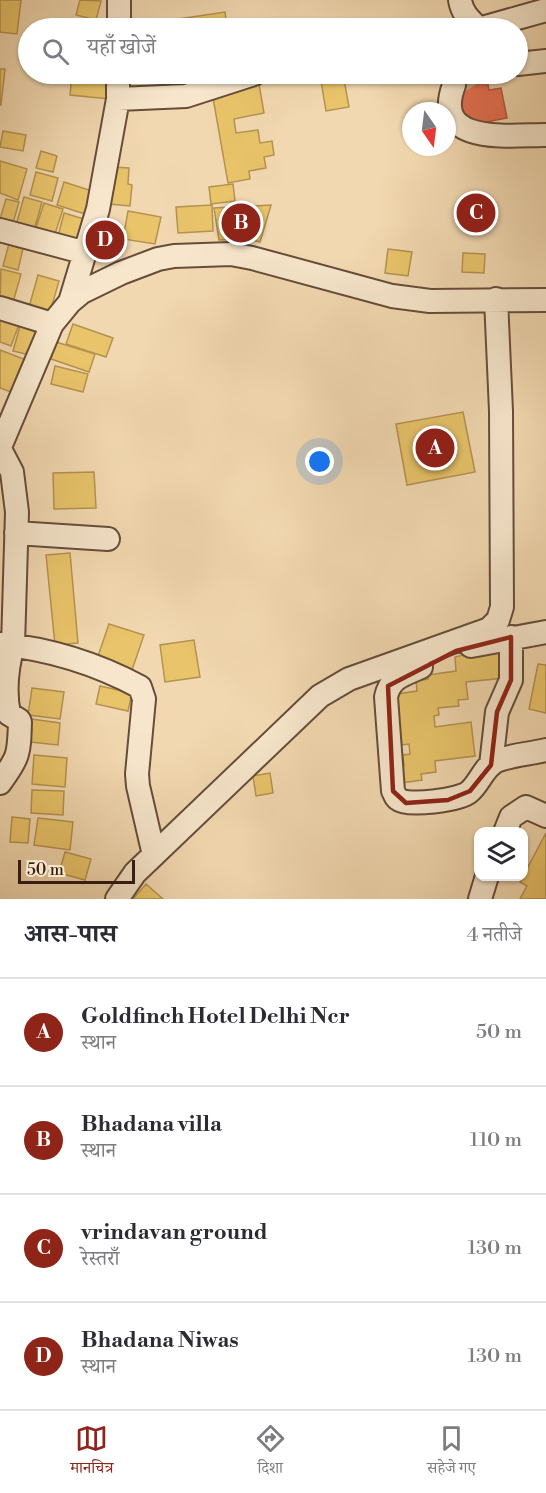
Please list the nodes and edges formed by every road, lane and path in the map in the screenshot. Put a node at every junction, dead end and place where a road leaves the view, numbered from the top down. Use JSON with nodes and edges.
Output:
{"nodes":[{"id":1,"x":119,"y":0,"type":"edge"},
{"id":2,"x":460,"y":0,"type":"edge"},
{"id":3,"x":546,"y":10,"type":"edge"},
{"id":4,"x":119,"y":18,"type":"edge"},
{"id":5,"x":467,"y":18,"type":"edge"},
{"id":6,"x":517,"y":18,"type":"edge"},
{"id":7,"x":546,"y":61,"type":"edge"},
{"id":8,"x":528,"y":63,"type":"edge"},
{"id":9,"x":118,"y":84,"type":"edge"},
{"id":10,"x":223,"y":84,"type":"edge"},
{"id":11,"x":454,"y":85,"type":"dead end"},
{"id":12,"x":118,"y":99,"type":"junction"},
{"id":13,"x":546,"y":135,"type":"edge"},
{"id":14,"x":0,"y":230,"type":"edge"},
{"id":15,"x":86,"y":253,"type":"junction"},
{"id":16,"x":496,"y":299,"type":"junction"},
{"id":17,"x":546,"y":300,"type":"edge"},
{"id":18,"x":70,"y":302,"type":"junction"},
{"id":19,"x":0,"y":308,"type":"edge"},
{"id":20,"x":52,"y":324,"type":"junction"},
{"id":21,"x":0,"y":448,"type":"edge"},
{"id":22,"x":10,"y":539,"type":"edge"},
{"id":23,"x":108,"y":539,"type":"dead end"},
{"id":24,"x":546,"y":632,"type":"edge"},
{"id":25,"x":511,"y":637,"type":"junction"},
{"id":26,"x":7,"y":645,"type":"edge"},
{"id":27,"x":546,"y":750,"type":"edge"},
{"id":28,"x":491,"y":765,"type":"junction"},
{"id":29,"x":0,"y":783,"type":"edge"},
{"id":30,"x":546,"y":816,"type":"edge"},
{"id":31,"x":508,"y":827,"type":"edge"},
{"id":32,"x":154,"y":855,"type":"junction"},
{"id":33,"x":485,"y":881,"type":"edge"},
{"id":34,"x":117,"y":899,"type":"edge"},
{"id":35,"x":480,"y":899,"type":"edge"}],
"edges":[{"from":1,"to":4,"type":"street"},
{"from":2,"to":5,"type":"street"},
{"from":3,"to":6,"type":"street"},
{"from":7,"to":8,"type":"street"},
{"from":9,"to":12,"type":"street"},
{"from":10,"to":12,"type":"street"},
{"from":11,"to":13,"type":"street"},
{"from":12,"to":15,"type":"street"},
{"from":14,"to":15,"type":"street"},
{"from":15,"to":18,"type":"street"},
{"from":16,"to":17,"type":"street"},
{"from":16,"to":18,"type":"street"},
{"from":16,"to":32,"type":"street"},
{"from":18,"to":20,"type":"street"},
{"from":19,"to":20,"type":"street"},
{"from":20,"to":21,"type":"street"},
{"from":21,"to":22,"type":"street"},
{"from":22,"to":23,"type":"street"},
{"from":22,"to":26,"type":"street"},
{"from":24,"to":25,"type":"street"},
{"from":25,"to":28,"type":"street"},
{"from":25,"to":28,"type":"street"},
{"from":26,"to":29,"type":"street"},
{"from":26,"to":32,"type":"street"},
{"from":27,"to":28,"type":"street"},
{"from":30,"to":31,"type":"street"},
{"from":32,"to":34,"type":"street"},
{"from":33,"to":35,"type":"street"}]}
